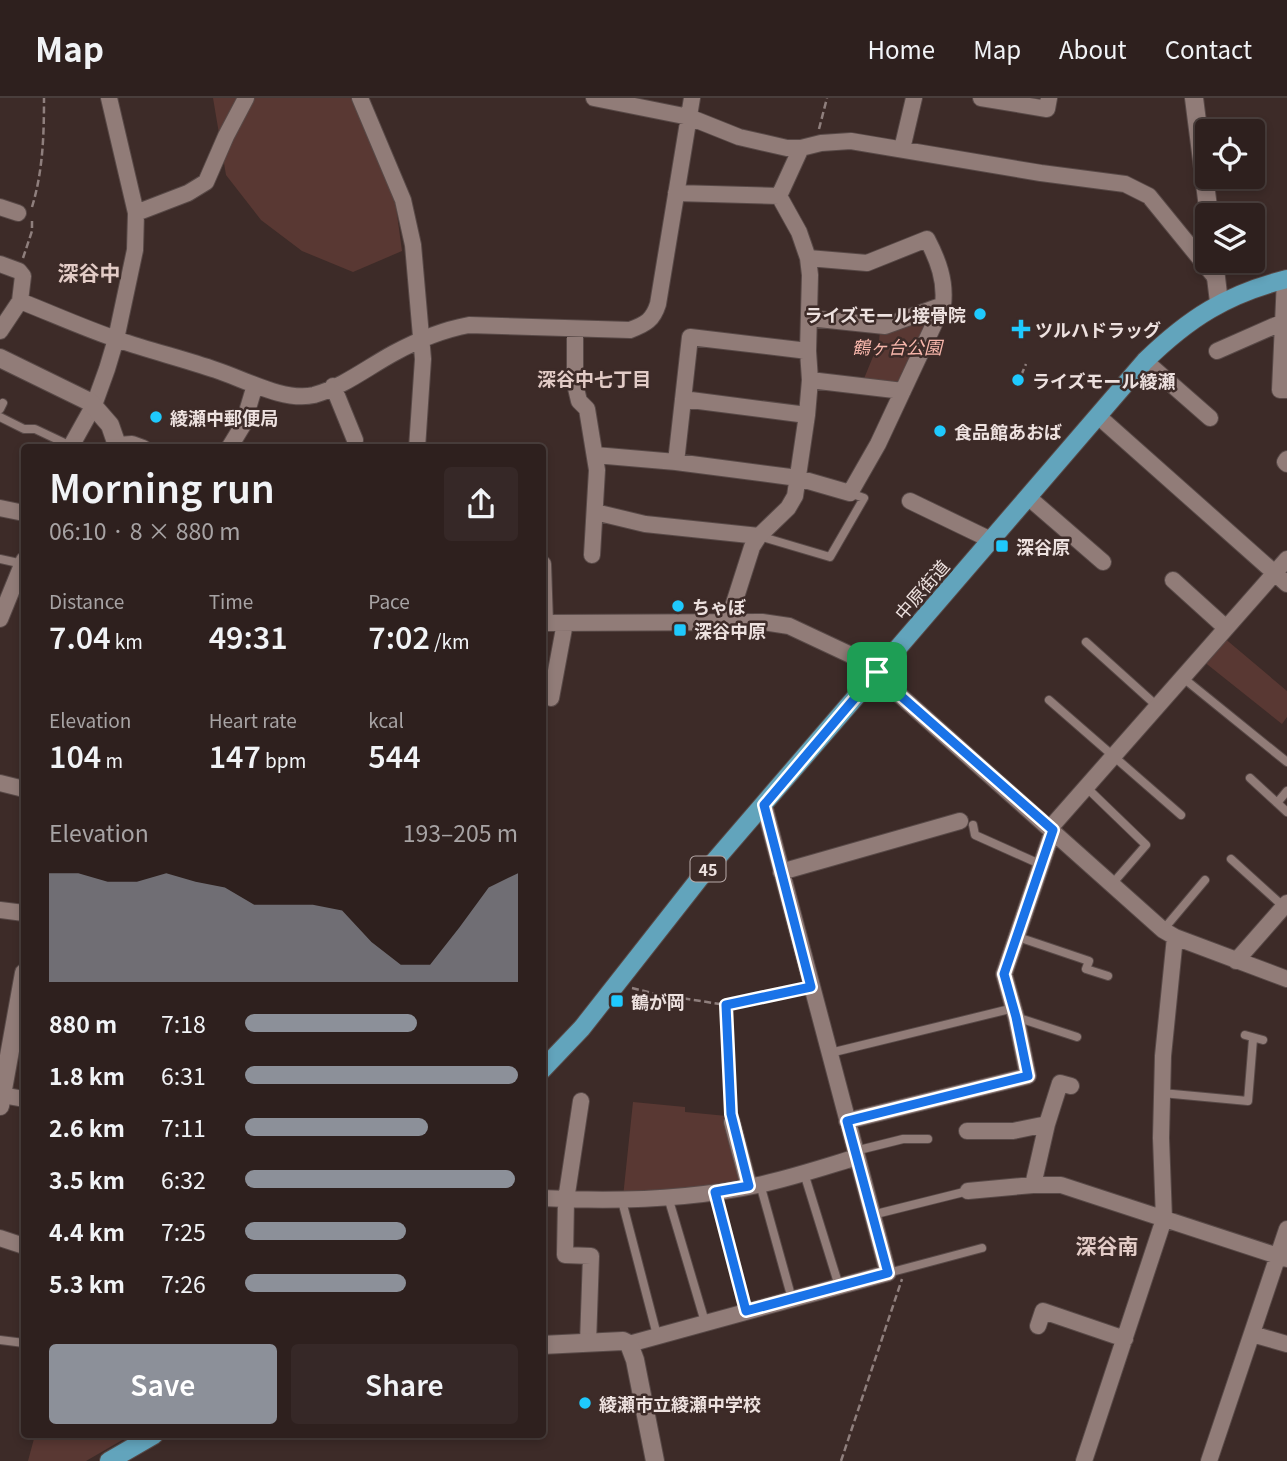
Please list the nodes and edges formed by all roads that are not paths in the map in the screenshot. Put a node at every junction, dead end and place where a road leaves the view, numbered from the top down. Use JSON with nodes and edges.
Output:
{"nodes":[{"id":1,"x":110,"y":98,"type":"edge"},
{"id":2,"x":246,"y":98,"type":"edge"},
{"id":3,"x":594,"y":98,"type":"edge"},
{"id":4,"x":692,"y":98,"type":"edge"},
{"id":5,"x":914,"y":98,"type":"edge"},
{"id":6,"x":981,"y":98,"type":"edge"},
{"id":7,"x":1049,"y":98,"type":"edge"},
{"id":8,"x":1194,"y":98,"type":"edge"},
{"id":9,"x":366,"y":100,"type":"edge"},
{"id":10,"x":689,"y":117,"type":"junction"},
{"id":11,"x":806,"y":147,"type":"junction"},
{"id":12,"x":902,"y":149,"type":"junction"},
{"id":13,"x":676,"y":194,"type":"junction"},
{"id":14,"x":779,"y":196,"type":"junction"},
{"id":15,"x":1207,"y":203,"type":"edge"},
{"id":16,"x":0,"y":207,"type":"edge"},
{"id":17,"x":18,"y":213,"type":"dead end"},
{"id":18,"x":136,"y":213,"type":"junction"},
{"id":19,"x":1195,"y":247,"type":"edge"},
{"id":20,"x":808,"y":258,"type":"junction"},
{"id":21,"x":0,"y":264,"type":"edge"},
{"id":22,"x":1215,"y":273,"type":"edge"},
{"id":23,"x":1286,"y":279,"type":"edge"},
{"id":24,"x":20,"y":301,"type":"junction"},
{"id":25,"x":1219,"y":303,"type":"junction"},
{"id":26,"x":943,"y":305,"type":"junction"},
{"id":27,"x":809,"y":318,"type":"junction"},
{"id":28,"x":1283,"y":321,"type":"junction"},
{"id":29,"x":575,"y":329,"type":"junction"},
{"id":30,"x":0,"y":331,"type":"edge"},
{"id":31,"x":116,"y":339,"type":"junction"},
{"id":32,"x":423,"y":339,"type":"junction"},
{"id":33,"x":808,"y":351,"type":"junction"},
{"id":34,"x":1217,"y":351,"type":"dead end"},
{"id":35,"x":0,"y":358,"type":"edge"},
{"id":36,"x":1145,"y":360,"type":"junction"},
{"id":37,"x":810,"y":380,"type":"junction"},
{"id":38,"x":255,"y":385,"type":"junction"},
{"id":39,"x":333,"y":386,"type":"junction"},
{"id":40,"x":1287,"y":390,"type":"edge"},
{"id":41,"x":903,"y":391,"type":"junction"},
{"id":42,"x":683,"y":399,"type":"junction"},
{"id":43,"x":89,"y":402,"type":"junction"},
{"id":44,"x":807,"y":415,"type":"junction"},
{"id":45,"x":1098,"y":416,"type":"junction"},
{"id":46,"x":0,"y":417,"type":"edge"},
{"id":47,"x":1210,"y":418,"type":"dead end"},
{"id":48,"x":355,"y":440,"type":"dead end"},
{"id":49,"x":64,"y":444,"type":"edge"},
{"id":50,"x":71,"y":444,"type":"edge"},
{"id":51,"x":117,"y":444,"type":"edge"},
{"id":52,"x":231,"y":444,"type":"edge"},
{"id":53,"x":417,"y":444,"type":"edge"},
{"id":54,"x":595,"y":455,"type":"junction"},
{"id":55,"x":676,"y":461,"type":"junction"},
{"id":56,"x":798,"y":478,"type":"junction"},
{"id":57,"x":850,"y":493,"type":"junction"},
{"id":58,"x":1028,"y":497,"type":"junction"},
{"id":59,"x":909,"y":501,"type":"dead end"},
{"id":60,"x":0,"y":508,"type":"edge"},
{"id":61,"x":21,"y":512,"type":"edge"},
{"id":62,"x":595,"y":512,"type":"junction"},
{"id":63,"x":759,"y":536,"type":"junction"},
{"id":64,"x":991,"y":540,"type":"junction"},
{"id":65,"x":592,"y":555,"type":"dead end"},
{"id":66,"x":0,"y":559,"type":"edge"},
{"id":67,"x":1287,"y":559,"type":"edge"},
{"id":68,"x":21,"y":562,"type":"edge"},
{"id":69,"x":1103,"y":562,"type":"dead end"},
{"id":70,"x":21,"y":569,"type":"edge"},
{"id":71,"x":1281,"y":579,"type":"edge"},
{"id":72,"x":1173,"y":580,"type":"dead end"},
{"id":73,"x":0,"y":619,"type":"edge"},
{"id":74,"x":565,"y":622,"type":"junction"},
{"id":75,"x":728,"y":622,"type":"junction"},
{"id":76,"x":546,"y":623,"type":"edge"},
{"id":77,"x":1226,"y":628,"type":"junction"},
{"id":78,"x":1086,"y":642,"type":"dead end"},
{"id":79,"x":877,"y":672,"type":"junction"},
{"id":80,"x":1182,"y":677,"type":"junction"},
{"id":81,"x":551,"y":698,"type":"dead end"},
{"id":82,"x":1049,"y":700,"type":"dead end"},
{"id":83,"x":1157,"y":706,"type":"junction"},
{"id":84,"x":1114,"y":755,"type":"junction"},
{"id":85,"x":1287,"y":762,"type":"edge"},
{"id":86,"x":1250,"y":778,"type":"dead end"},
{"id":87,"x":0,"y":783,"type":"edge"},
{"id":88,"x":21,"y":788,"type":"edge"},
{"id":89,"x":1086,"y":788,"type":"junction"},
{"id":90,"x":1287,"y":791,"type":"edge"},
{"id":91,"x":1277,"y":803,"type":"junction"},
{"id":92,"x":764,"y":805,"type":"junction"},
{"id":93,"x":1287,"y":812,"type":"edge"},
{"id":94,"x":1181,"y":815,"type":"dead end"},
{"id":95,"x":967,"y":823,"type":"joint"},
{"id":96,"x":1052,"y":829,"type":"junction"},
{"id":97,"x":1231,"y":859,"type":"dead end"},
{"id":98,"x":1042,"y":864,"type":"junction"},
{"id":99,"x":781,"y":872,"type":"junction"},
{"id":100,"x":1205,"y":880,"type":"dead end"},
{"id":101,"x":1113,"y":883,"type":"junction"},
{"id":102,"x":1285,"y":905,"type":"edge"},
{"id":103,"x":0,"y":910,"type":"edge"},
{"id":104,"x":21,"y":913,"type":"edge"},
{"id":105,"x":1169,"y":933,"type":"junction"},
{"id":106,"x":1018,"y":937,"type":"junction"},
{"id":107,"x":1237,"y":961,"type":"junction"},
{"id":108,"x":1108,"y":976,"type":"dead end"},
{"id":109,"x":1287,"y":979,"type":"edge"},
{"id":110,"x":21,"y":990,"type":"edge"},
{"id":111,"x":1015,"y":1012,"type":"junction"},
{"id":112,"x":1077,"y":1037,"type":"dead end"},
{"id":113,"x":1263,"y":1040,"type":"dead end"},
{"id":114,"x":830,"y":1054,"type":"junction"},
{"id":115,"x":546,"y":1066,"type":"edge"},
{"id":116,"x":1061,"y":1083,"type":"dead end"},
{"id":117,"x":1162,"y":1093,"type":"junction"},
{"id":118,"x":21,"y":1099,"type":"edge"},
{"id":119,"x":1,"y":1100,"type":"edge"},
{"id":120,"x":581,"y":1101,"type":"dead end"},
{"id":121,"x":847,"y":1121,"type":"junction"},
{"id":122,"x":732,"y":1122,"type":"road end"},
{"id":123,"x":1047,"y":1124,"type":"junction"},
{"id":124,"x":967,"y":1131,"type":"dead end"},
{"id":125,"x":929,"y":1139,"type":"dead end"},
{"id":126,"x":856,"y":1154,"type":"junction"},
{"id":127,"x":804,"y":1172,"type":"junction"},
{"id":128,"x":755,"y":1185,"type":"junction"},
{"id":129,"x":1034,"y":1185,"type":"junction"},
{"id":130,"x":968,"y":1191,"type":"joint"},
{"id":131,"x":715,"y":1192,"type":"junction"},
{"id":132,"x":668,"y":1197,"type":"junction"},
{"id":133,"x":546,"y":1198,"type":"edge"},
{"id":134,"x":566,"y":1200,"type":"junction"},
{"id":135,"x":622,"y":1201,"type":"junction"},
{"id":136,"x":872,"y":1215,"type":"junction"},
{"id":137,"x":1164,"y":1219,"type":"junction"},
{"id":138,"x":1287,"y":1229,"type":"edge"},
{"id":139,"x":0,"y":1238,"type":"edge"},
{"id":140,"x":21,"y":1244,"type":"edge"},
{"id":141,"x":982,"y":1248,"type":"dead end"},
{"id":142,"x":1282,"y":1258,"type":"edge"},
{"id":143,"x":895,"y":1271,"type":"junction"},
{"id":144,"x":839,"y":1286,"type":"junction"},
{"id":145,"x":792,"y":1299,"type":"junction"},
{"id":146,"x":746,"y":1311,"type":"junction"},
{"id":147,"x":705,"y":1322,"type":"junction"},
{"id":148,"x":1038,"y":1326,"type":"dead end"},
{"id":149,"x":1252,"y":1334,"type":"junction"},
{"id":150,"x":657,"y":1335,"type":"junction"},
{"id":151,"x":1125,"y":1339,"type":"junction"},
{"id":152,"x":0,"y":1340,"type":"edge"},
{"id":153,"x":21,"y":1343,"type":"edge"},
{"id":154,"x":588,"y":1343,"type":"junction"},
{"id":155,"x":1287,"y":1343,"type":"edge"},
{"id":156,"x":629,"y":1344,"type":"junction"},
{"id":157,"x":546,"y":1345,"type":"edge"},
{"id":158,"x":149,"y":1438,"type":"edge"},
{"id":159,"x":109,"y":1461,"type":"edge"},
{"id":160,"x":655,"y":1461,"type":"edge"},
{"id":161,"x":1084,"y":1461,"type":"edge"},
{"id":162,"x":1209,"y":1461,"type":"edge"}],
"edges":[{"from":1,"to":18,"type":"street"},
{"from":2,"to":18,"type":"street"},
{"from":3,"to":10,"type":"street"},
{"from":4,"to":10,"type":"street"},
{"from":5,"to":12,"type":"street"},
{"from":6,"to":7,"type":"street"},
{"from":8,"to":15,"type":"street"},
{"from":9,"to":32,"type":"street"},
{"from":10,"to":11,"type":"street"},
{"from":10,"to":13,"type":"street"},
{"from":11,"to":12,"type":"street"},
{"from":11,"to":14,"type":"street"},
{"from":12,"to":19,"type":"street"},
{"from":13,"to":14,"type":"street"},
{"from":13,"to":29,"type":"street"},
{"from":14,"to":20,"type":"street"},
{"from":16,"to":17,"type":"street"},
{"from":18,"to":31,"type":"street"},
{"from":20,"to":26,"type":"street"},
{"from":20,"to":27,"type":"street"},
{"from":21,"to":24,"type":"street"},
{"from":22,"to":25,"type":"street"},
{"from":23,"to":25,"type":"main road","name":"中原街道","number":"45"},
{"from":23,"to":28,"type":"street"},
{"from":24,"to":30,"type":"street"},
{"from":24,"to":31,"type":"street"},
{"from":25,"to":36,"type":"main road","name":"中原街道","number":"45"},
{"from":26,"to":27,"type":"street"},
{"from":26,"to":41,"type":"street"},
{"from":27,"to":33,"type":"street"},
{"from":28,"to":34,"type":"street"},
{"from":28,"to":40,"type":"street"},
{"from":29,"to":32,"type":"street"},
{"from":29,"to":54,"type":"street"},
{"from":31,"to":38,"type":"street"},
{"from":31,"to":43,"type":"street"},
{"from":32,"to":39,"type":"street"},
{"from":32,"to":53,"type":"street"},
{"from":33,"to":37,"type":"street"},
{"from":33,"to":42,"type":"street"},
{"from":35,"to":43,"type":"street"},
{"from":36,"to":45,"type":"main road","name":"中原街道","number":"45"},
{"from":36,"to":47,"type":"street"},
{"from":37,"to":41,"type":"street"},
{"from":37,"to":44,"type":"street"},
{"from":38,"to":39,"type":"street"},
{"from":38,"to":52,"type":"street"},
{"from":39,"to":48,"type":"street"},
{"from":41,"to":57,"type":"street"},
{"from":42,"to":44,"type":"street"},
{"from":42,"to":55,"type":"street"},
{"from":43,"to":50,"type":"street"},
{"from":43,"to":51,"type":"street"},
{"from":44,"to":56,"type":"street"},
{"from":45,"to":58,"type":"main road","name":"中原街道","number":"45"},
{"from":45,"to":71,"type":"street"},
{"from":46,"to":49,"type":"lane"},
{"from":54,"to":55,"type":"street"},
{"from":54,"to":62,"type":"street"},
{"from":55,"to":56,"type":"street"},
{"from":56,"to":57,"type":"street"},
{"from":56,"to":63,"type":"street"},
{"from":57,"to":63,"type":"lane"},
{"from":58,"to":64,"type":"main road","name":"中原街道","number":"45"},
{"from":58,"to":69,"type":"street"},
{"from":59,"to":64,"type":"street"},
{"from":60,"to":61,"type":"street"},
{"from":62,"to":63,"type":"street"},
{"from":62,"to":65,"type":"street"},
{"from":63,"to":75,"type":"street"},
{"from":64,"to":79,"type":"main road","name":"中原街道","number":"45"},
{"from":66,"to":68,"type":"lane"},
{"from":67,"to":71,"type":"street"},
{"from":70,"to":73,"type":"street"},
{"from":71,"to":77,"type":"street"},
{"from":72,"to":77,"type":"street"},
{"from":74,"to":75,"type":"street"},
{"from":74,"to":76,"type":"street"},
{"from":74,"to":81,"type":"street"},
{"from":75,"to":79,"type":"street"},
{"from":77,"to":80,"type":"street"},
{"from":78,"to":83,"type":"lane"},
{"from":79,"to":92,"type":"main road","name":"中原街道","number":"45"},
{"from":79,"to":96,"type":"street"},
{"from":80,"to":83,"type":"street"},
{"from":80,"to":85,"type":"lane"},
{"from":82,"to":84,"type":"lane"},
{"from":83,"to":84,"type":"street"},
{"from":84,"to":89,"type":"street"},
{"from":84,"to":94,"type":"lane"},
{"from":86,"to":91,"type":"lane"},
{"from":87,"to":88,"type":"street"},
{"from":89,"to":96,"type":"street"},
{"from":89,"to":101,"type":"lane"},
{"from":90,"to":91,"type":"lane"},
{"from":91,"to":93,"type":"lane"},
{"from":92,"to":99,"type":"street"},
{"from":92,"to":115,"type":"main road","name":"中原街道","number":"45"},
{"from":95,"to":98,"type":"lane"},
{"from":95,"to":99,"type":"street"},
{"from":96,"to":98,"type":"street"},
{"from":96,"to":101,"type":"street"},
{"from":97,"to":102,"type":"lane"},
{"from":98,"to":106,"type":"street"},
{"from":99,"to":114,"type":"street"},
{"from":100,"to":105,"type":"lane"},
{"from":101,"to":105,"type":"street"},
{"from":102,"to":107,"type":"street"},
{"from":103,"to":104,"type":"street"},
{"from":105,"to":107,"type":"street"},
{"from":105,"to":117,"type":"street"},
{"from":106,"to":108,"type":"lane"},
{"from":106,"to":111,"type":"street"},
{"from":107,"to":109,"type":"street"},
{"from":110,"to":119,"type":"street"},
{"from":111,"to":112,"type":"lane"},
{"from":111,"to":114,"type":"lane"},
{"from":111,"to":121,"type":"street"},
{"from":113,"to":117,"type":"lane"},
{"from":114,"to":121,"type":"street"},
{"from":116,"to":123,"type":"street"},
{"from":117,"to":137,"type":"street"},
{"from":118,"to":119,"type":"street"},
{"from":120,"to":134,"type":"street"},
{"from":121,"to":126,"type":"street"},
{"from":122,"to":128,"type":"street"},
{"from":123,"to":124,"type":"street"},
{"from":123,"to":129,"type":"street"},
{"from":125,"to":126,"type":"lane"},
{"from":126,"to":127,"type":"street"},
{"from":126,"to":136,"type":"street"},
{"from":127,"to":128,"type":"street"},
{"from":127,"to":144,"type":"lane"},
{"from":128,"to":131,"type":"street"},
{"from":128,"to":145,"type":"lane"},
{"from":129,"to":130,"type":"street"},
{"from":129,"to":137,"type":"street"},
{"from":130,"to":136,"type":"lane"},
{"from":131,"to":132,"type":"street"},
{"from":131,"to":146,"type":"lane"},
{"from":132,"to":135,"type":"street"},
{"from":132,"to":147,"type":"lane"},
{"from":133,"to":134,"type":"street"},
{"from":134,"to":135,"type":"street"},
{"from":134,"to":154,"type":"street"},
{"from":135,"to":150,"type":"lane"},
{"from":136,"to":143,"type":"street"},
{"from":137,"to":142,"type":"street"},
{"from":137,"to":151,"type":"street"},
{"from":138,"to":142,"type":"street"},
{"from":139,"to":140,"type":"street"},
{"from":141,"to":143,"type":"lane"},
{"from":142,"to":149,"type":"street"},
{"from":143,"to":144,"type":"street"},
{"from":144,"to":145,"type":"street"},
{"from":145,"to":146,"type":"street"},
{"from":146,"to":147,"type":"street"},
{"from":147,"to":150,"type":"street"},
{"from":148,"to":151,"type":"street"},
{"from":149,"to":155,"type":"street"},
{"from":149,"to":162,"type":"street"},
{"from":150,"to":156,"type":"street"},
{"from":151,"to":161,"type":"street"},
{"from":152,"to":153,"type":"lane"},
{"from":154,"to":156,"type":"street"},
{"from":154,"to":157,"type":"street"},
{"from":156,"to":160,"type":"street"},
{"from":158,"to":159,"type":"main road"}]}
